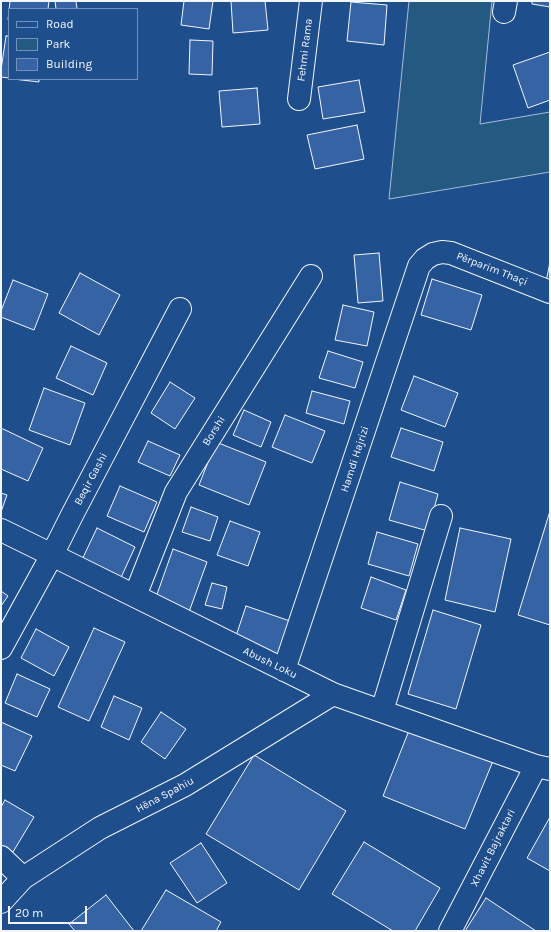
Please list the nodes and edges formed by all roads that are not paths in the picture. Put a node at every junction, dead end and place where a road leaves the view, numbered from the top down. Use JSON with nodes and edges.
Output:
{"nodes":[{"id":1,"x":311,"y":1,"type":"edge"},
{"id":2,"x":299,"y":99,"type":"dead end"},
{"id":3,"x":433,"y":254,"type":"joint"},
{"id":4,"x":311,"y":276,"type":"dead end"},
{"id":5,"x":550,"y":292,"type":"edge"},
{"id":6,"x":180,"y":309,"type":"dead end"},
{"id":7,"x":441,"y":516,"type":"dead end"},
{"id":8,"x":1,"y":530,"type":"edge"},
{"id":9,"x":52,"y":555,"type":"junction"},
{"id":10,"x":135,"y":596,"type":"junction"},
{"id":11,"x":1,"y":648,"type":"edge"},
{"id":12,"x":284,"y":670,"type":"junction"},
{"id":13,"x":333,"y":694,"type":"junction"},
{"id":14,"x":382,"y":711,"type":"junction"},
{"id":15,"x":543,"y":767,"type":"edge"},
{"id":16,"x":1,"y":857,"type":"edge"},
{"id":17,"x":23,"y":878,"type":"junction"},
{"id":18,"x":1,"y":902,"type":"edge"},
{"id":19,"x":450,"y":931,"type":"edge"}],
"edges":[{"from":1,"to":2,"type":"street","name":"Fehmi Rama"},
{"from":3,"to":5,"type":"street","name":"Përparim Thaçi"},
{"from":3,"to":12,"type":"street","name":"Hamdi Hajrizi"},
{"from":4,"to":10,"type":"street","name":"Borshi"},
{"from":6,"to":9,"type":"street","name":"Beqir Gashi"},
{"from":7,"to":14,"type":"street"},
{"from":8,"to":9,"type":"street","name":"Abush Loku"},
{"from":9,"to":10,"type":"street","name":"Abush Loku"},
{"from":9,"to":11,"type":"street","name":"Beqir Gashi"},
{"from":10,"to":12,"type":"street","name":"Abush Loku"},
{"from":12,"to":13,"type":"street","name":"Abush Loku"},
{"from":13,"to":14,"type":"street","name":"Abush Loku"},
{"from":13,"to":17,"type":"street","name":"Hëna Spahiu"},
{"from":14,"to":15,"type":"street","name":"Abush Loku"},
{"from":15,"to":19,"type":"street","name":"Xhavit Bajraktari"},
{"from":16,"to":17,"type":"street"},
{"from":17,"to":18,"type":"street","name":"Hëna Spahiu"}]}
